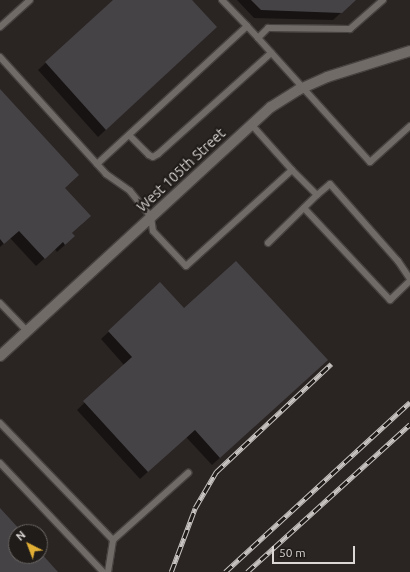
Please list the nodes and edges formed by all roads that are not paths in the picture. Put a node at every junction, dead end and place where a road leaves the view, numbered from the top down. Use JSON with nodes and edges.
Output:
{"nodes":[{"id":1,"x":30,"y":0,"type":"edge"},
{"id":2,"x":222,"y":0,"type":"edge"},
{"id":3,"x":383,"y":0,"type":"edge"},
{"id":4,"x":247,"y":26,"type":"junction"},
{"id":5,"x":0,"y":27,"type":"edge"},
{"id":6,"x":258,"y":38,"type":"junction"},
{"id":7,"x":410,"y":51,"type":"edge"},
{"id":8,"x":271,"y":53,"type":"junction"},
{"id":9,"x":0,"y":57,"type":"edge"},
{"id":10,"x":302,"y":88,"type":"junction"},
{"id":11,"x":251,"y":124,"type":"junction"},
{"id":12,"x":410,"y":126,"type":"edge"},
{"id":13,"x":129,"y":135,"type":"junction"},
{"id":14,"x":98,"y":164,"type":"junction"},
{"id":15,"x":292,"y":170,"type":"junction"},
{"id":16,"x":317,"y":195,"type":"junction"},
{"id":17,"x":304,"y":208,"type":"junction"},
{"id":18,"x":151,"y":217,"type":"junction"},
{"id":19,"x":268,"y":243,"type":"dead end"},
{"id":20,"x":410,"y":280,"type":"edge"},
{"id":21,"x":0,"y":303,"type":"edge"},
{"id":22,"x":27,"y":331,"type":"junction"},
{"id":23,"x":0,"y":356,"type":"edge"},
{"id":24,"x":0,"y":423,"type":"edge"},
{"id":25,"x":0,"y":463,"type":"edge"},
{"id":26,"x":188,"y":473,"type":"dead end"},
{"id":27,"x":113,"y":540,"type":"junction"},
{"id":28,"x":103,"y":572,"type":"edge"},
{"id":29,"x":108,"y":572,"type":"edge"}],
"edges":[{"from":1,"to":5,"type":"lane"},
{"from":2,"to":4,"type":"lane"},
{"from":3,"to":6,"type":"lane"},
{"from":4,"to":6,"type":"lane"},
{"from":4,"to":13,"type":"lane"},
{"from":6,"to":8,"type":"lane"},
{"from":7,"to":10,"type":"main road","name":"West 105th Street"},
{"from":8,"to":10,"type":"lane"},
{"from":8,"to":13,"type":"lane"},
{"from":9,"to":14,"type":"lane"},
{"from":10,"to":11,"type":"main road","name":"West 105th Street"},
{"from":10,"to":12,"type":"lane"},
{"from":11,"to":15,"type":"lane"},
{"from":11,"to":18,"type":"main road","name":"West 105th Street"},
{"from":13,"to":14,"type":"lane"},
{"from":14,"to":18,"type":"lane"},
{"from":15,"to":16,"type":"lane"},
{"from":15,"to":18,"type":"lane"},
{"from":16,"to":17,"type":"lane"},
{"from":16,"to":20,"type":"lane"},
{"from":17,"to":19,"type":"lane"},
{"from":17,"to":20,"type":"lane"},
{"from":18,"to":22,"type":"main road","name":"West 105th Street"},
{"from":21,"to":22,"type":"lane"},
{"from":22,"to":23,"type":"main road","name":"West 105th Street"},
{"from":24,"to":27,"type":"lane"},
{"from":25,"to":28,"type":"lane"},
{"from":26,"to":27,"type":"lane"},
{"from":27,"to":29,"type":"lane"}]}
